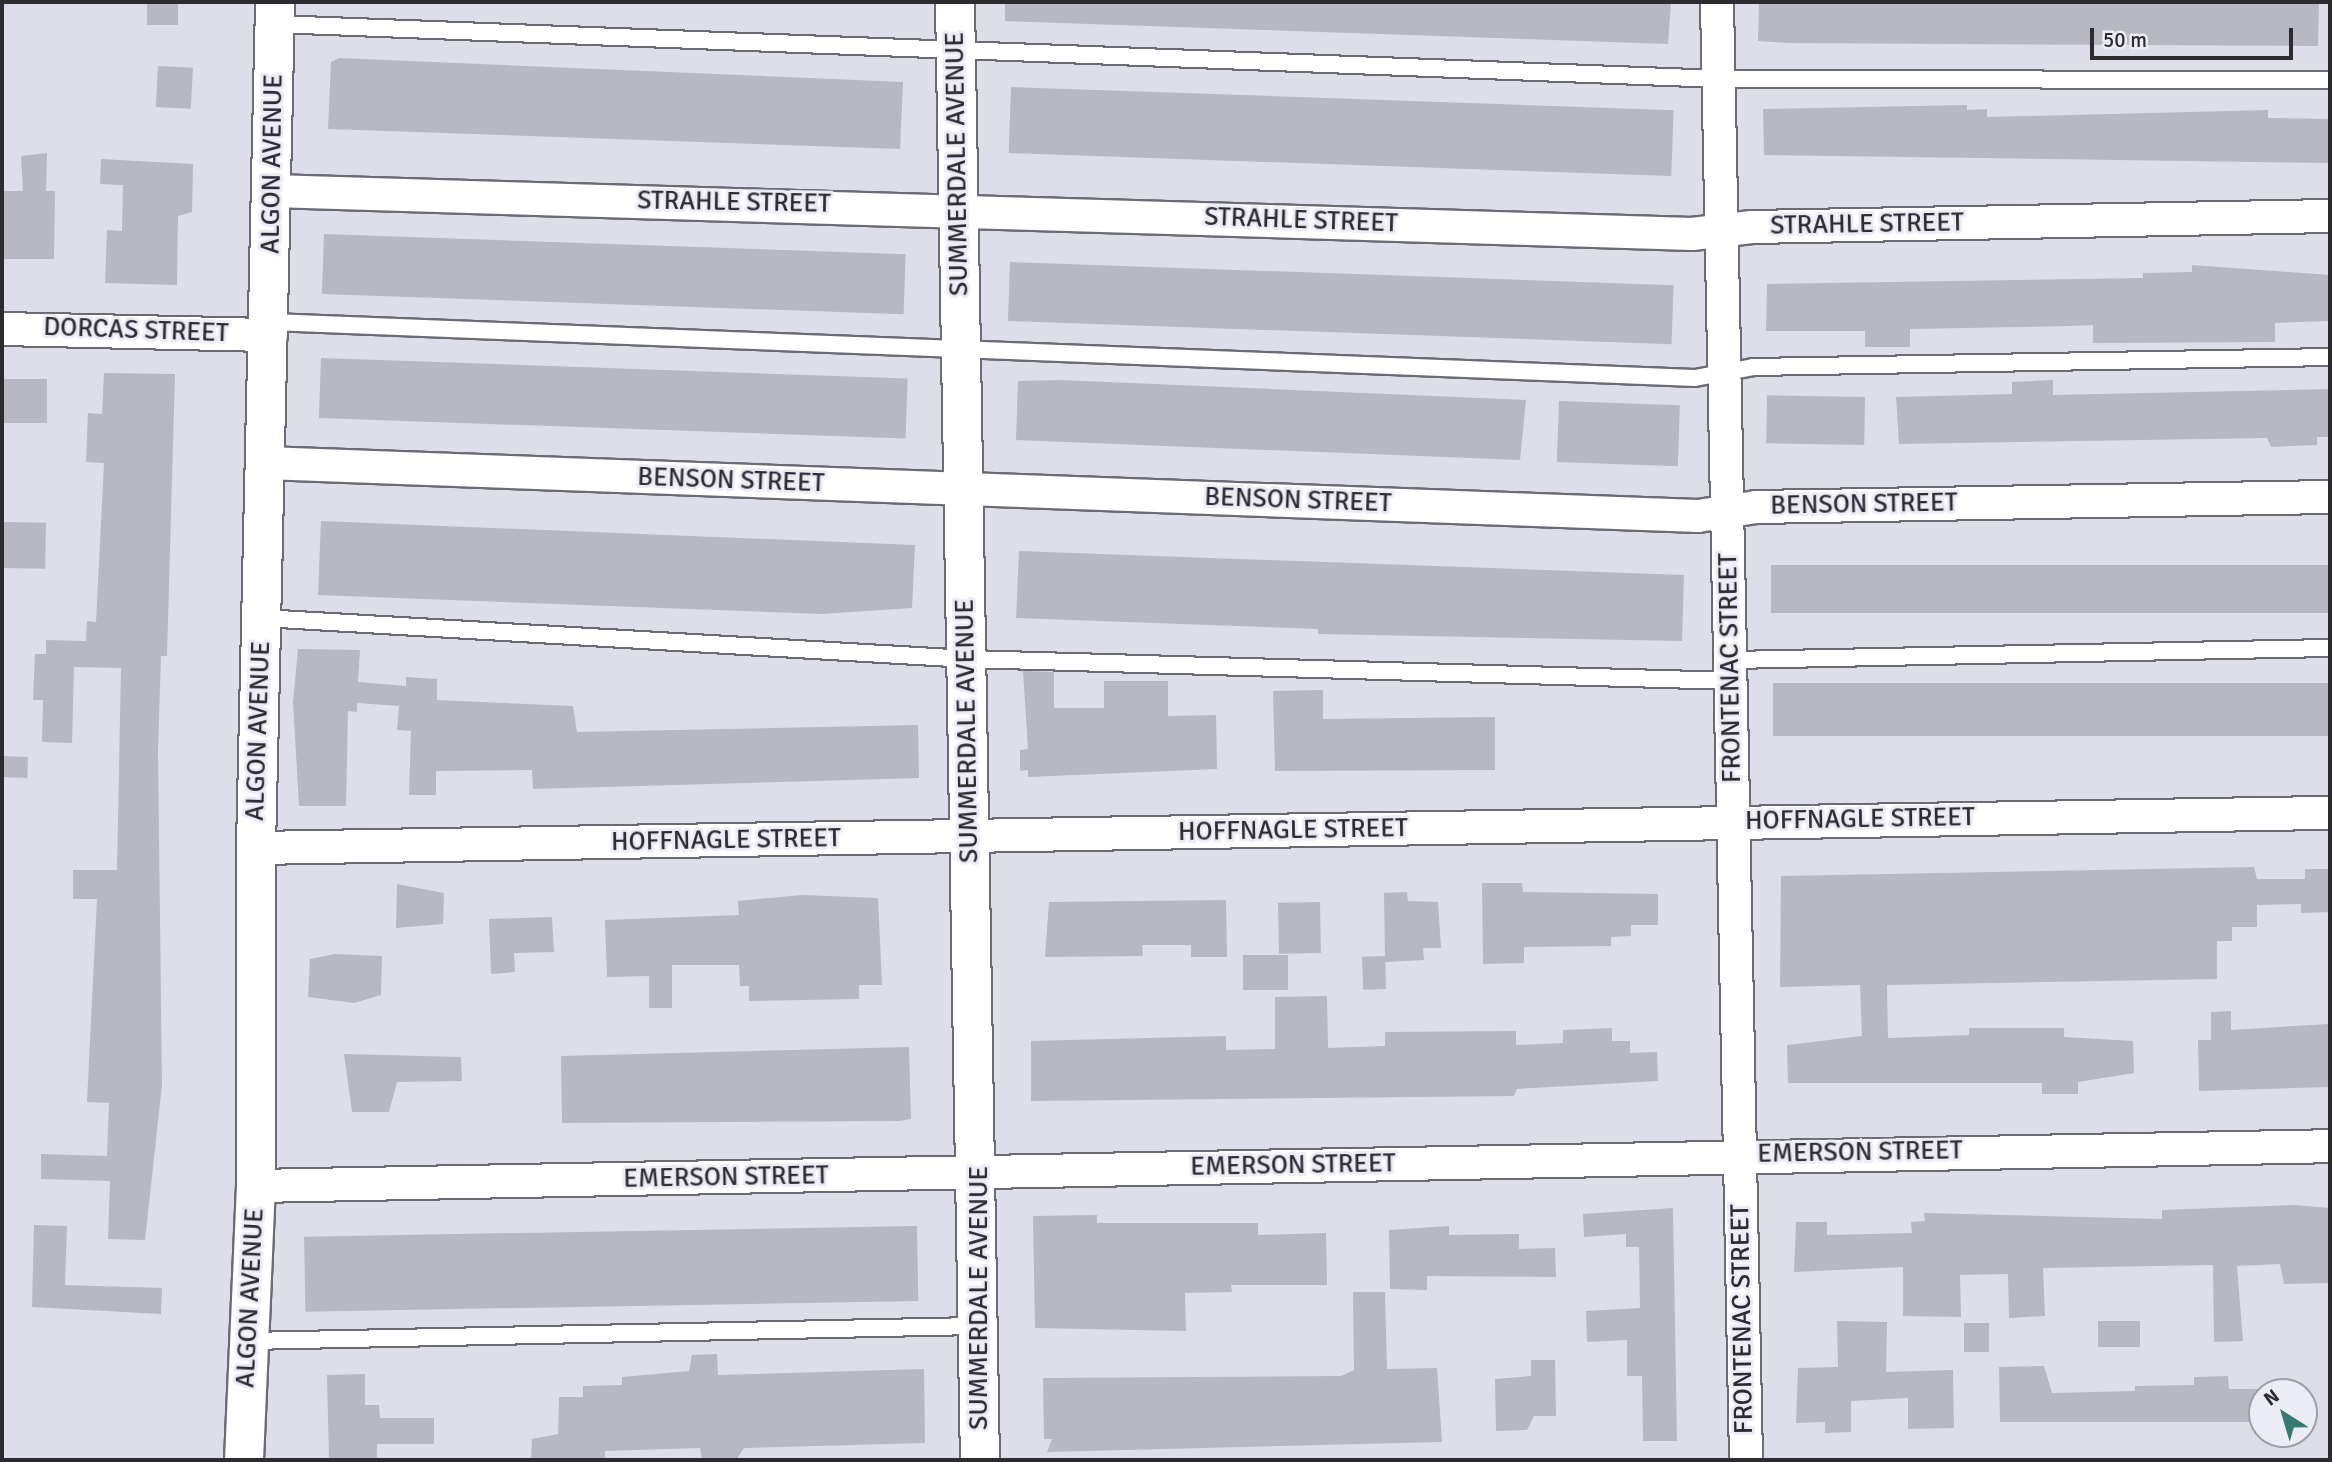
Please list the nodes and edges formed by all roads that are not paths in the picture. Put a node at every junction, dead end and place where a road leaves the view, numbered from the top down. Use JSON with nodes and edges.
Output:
{"nodes":[{"id":1,"x":955,"y":2,"type":"edge"},
{"id":2,"x":1717,"y":2,"type":"edge"},
{"id":3,"x":275,"y":13,"type":"edge"},
{"id":4,"x":957,"y":52,"type":"junction"},
{"id":5,"x":1719,"y":79,"type":"junction"},
{"id":6,"x":2330,"y":80,"type":"edge"},
{"id":7,"x":272,"y":191,"type":"junction"},
{"id":8,"x":959,"y":209,"type":"junction"},
{"id":9,"x":2330,"y":216,"type":"edge"},
{"id":10,"x":1722,"y":232,"type":"junction"},
{"id":11,"x":2,"y":329,"type":"edge"},
{"id":12,"x":271,"y":329,"type":"junction"},
{"id":13,"x":962,"y":351,"type":"junction"},
{"id":14,"x":2330,"y":358,"type":"edge"},
{"id":15,"x":1724,"y":375,"type":"junction"},
{"id":16,"x":265,"y":463,"type":"junction"},
{"id":17,"x":963,"y":489,"type":"junction"},
{"id":18,"x":2330,"y":497,"type":"edge"},
{"id":19,"x":1728,"y":512,"type":"junction"},
{"id":20,"x":262,"y":618,"type":"junction"},
{"id":21,"x":2330,"y":648,"type":"edge"},
{"id":22,"x":968,"y":659,"type":"junction"},
{"id":23,"x":1731,"y":671,"type":"junction"},
{"id":24,"x":2330,"y":813,"type":"edge"},
{"id":25,"x":1734,"y":822,"type":"junction"},
{"id":26,"x":970,"y":837,"type":"junction"},
{"id":27,"x":256,"y":848,"type":"junction"},
{"id":28,"x":2330,"y":1146,"type":"edge"},
{"id":29,"x":1740,"y":1155,"type":"junction"},
{"id":30,"x":980,"y":1173,"type":"junction"},
{"id":31,"x":256,"y":1186,"type":"junction"},
{"id":32,"x":980,"y":1326,"type":"junction"},
{"id":33,"x":248,"y":1341,"type":"junction"},
{"id":34,"x":244,"y":1460,"type":"edge"},
{"id":35,"x":980,"y":1460,"type":"edge"},
{"id":36,"x":1746,"y":1460,"type":"edge"}],
"edges":[{"from":1,"to":4,"type":"street","name":"SUMMERDALE AVENUE"},
{"from":2,"to":5,"type":"street","name":"FRONTENAC STREET"},
{"from":3,"to":4,"type":"lane"},
{"from":3,"to":7,"type":"street","name":"ALGON AVENUE"},
{"from":4,"to":5,"type":"lane"},
{"from":4,"to":8,"type":"street","name":"SUMMERDALE AVENUE"},
{"from":5,"to":6,"type":"lane"},
{"from":5,"to":10,"type":"street","name":"FRONTENAC STREET"},
{"from":7,"to":8,"type":"street","name":"STRAHLE STREET"},
{"from":7,"to":12,"type":"street","name":"ALGON AVENUE"},
{"from":8,"to":10,"type":"street","name":"STRAHLE STREET"},
{"from":8,"to":13,"type":"street","name":"SUMMERDALE AVENUE"},
{"from":9,"to":10,"type":"street","name":"STRAHLE STREET"},
{"from":10,"to":15,"type":"street","name":"FRONTENAC STREET"},
{"from":11,"to":12,"type":"street","name":"DORCAS STREET"},
{"from":12,"to":13,"type":"lane"},
{"from":12,"to":16,"type":"street","name":"ALGON AVENUE"},
{"from":13,"to":15,"type":"lane"},
{"from":13,"to":17,"type":"street","name":"SUMMERDALE AVENUE"},
{"from":14,"to":15,"type":"lane"},
{"from":15,"to":19,"type":"street","name":"FRONTENAC STREET"},
{"from":16,"to":17,"type":"street","name":"BENSON STREET"},
{"from":16,"to":20,"type":"street","name":"ALGON AVENUE"},
{"from":17,"to":19,"type":"street","name":"BENSON STREET"},
{"from":17,"to":22,"type":"street","name":"SUMMERDALE AVENUE"},
{"from":18,"to":19,"type":"street","name":"BENSON STREET"},
{"from":19,"to":23,"type":"street","name":"FRONTENAC STREET"},
{"from":20,"to":22,"type":"lane"},
{"from":20,"to":27,"type":"street","name":"ALGON AVENUE"},
{"from":21,"to":23,"type":"lane"},
{"from":22,"to":23,"type":"lane"},
{"from":22,"to":26,"type":"street","name":"SUMMERDALE AVENUE"},
{"from":23,"to":25,"type":"street","name":"FRONTENAC STREET"},
{"from":24,"to":25,"type":"street","name":"HOFFNAGLE STREET"},
{"from":25,"to":26,"type":"street","name":"HOFFNAGLE STREET"},
{"from":25,"to":29,"type":"street","name":"FRONTENAC STREET"},
{"from":26,"to":27,"type":"street","name":"HOFFNAGLE STREET"},
{"from":26,"to":30,"type":"street","name":"SUMMERDALE AVENUE"},
{"from":27,"to":31,"type":"street","name":"ALGON AVENUE"},
{"from":28,"to":29,"type":"street","name":"EMERSON STREET"},
{"from":29,"to":30,"type":"street","name":"EMERSON STREET"},
{"from":29,"to":36,"type":"street","name":"FRONTENAC STREET"},
{"from":30,"to":31,"type":"street","name":"EMERSON STREET"},
{"from":30,"to":32,"type":"street","name":"SUMMERDALE AVENUE"},
{"from":31,"to":33,"type":"street","name":"ALGON AVENUE"},
{"from":32,"to":33,"type":"lane"},
{"from":32,"to":35,"type":"street","name":"SUMMERDALE AVENUE"},
{"from":33,"to":34,"type":"street","name":"ALGON AVENUE"}]}
